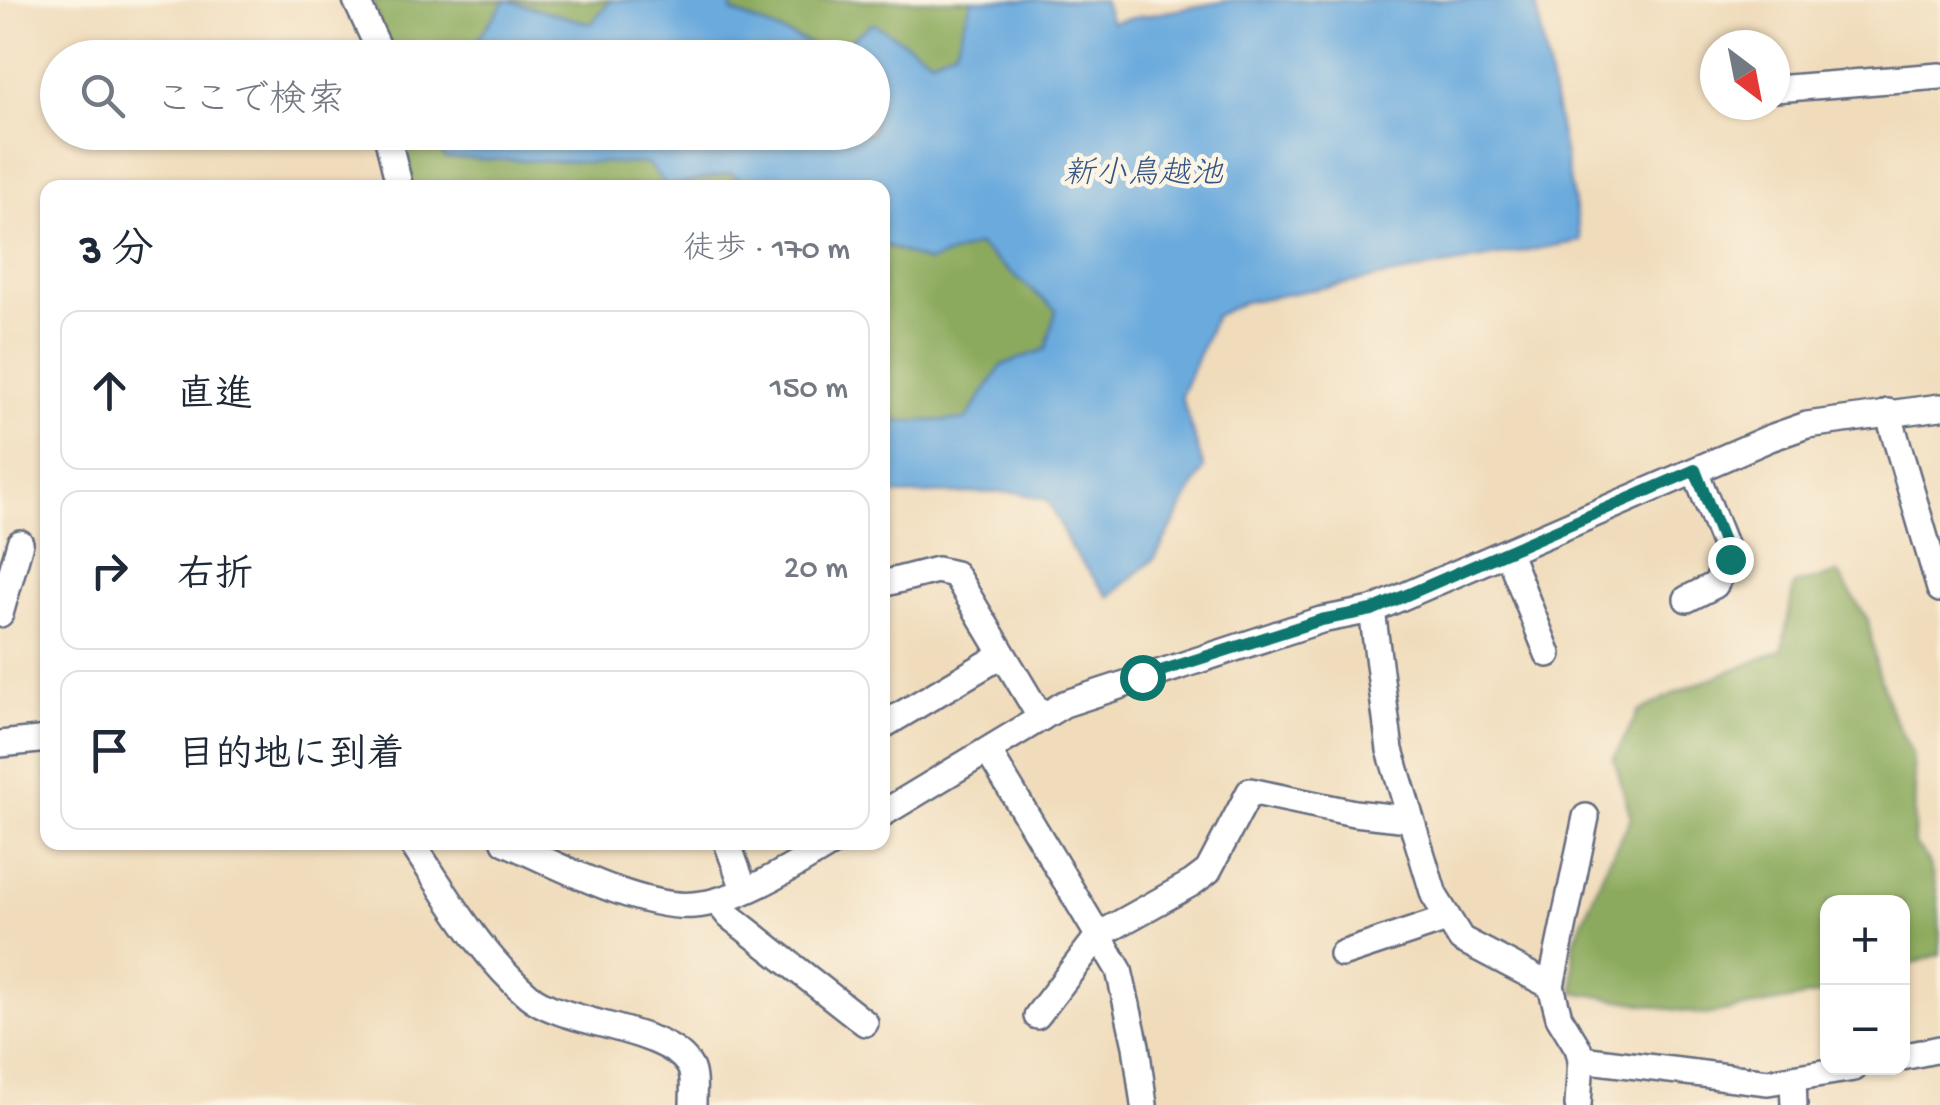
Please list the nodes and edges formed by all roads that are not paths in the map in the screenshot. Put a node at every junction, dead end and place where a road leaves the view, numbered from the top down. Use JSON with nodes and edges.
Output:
{"nodes":[{"id":1,"x":356,"y":0,"type":"edge"},
{"id":2,"x":375,"y":40,"type":"edge"},
{"id":3,"x":1940,"y":76,"type":"edge"},
{"id":4,"x":1790,"y":88,"type":"edge"},
{"id":5,"x":390,"y":150,"type":"edge"},
{"id":6,"x":398,"y":180,"type":"edge"},
{"id":7,"x":1940,"y":406,"type":"edge"},
{"id":8,"x":1888,"y":412,"type":"junction"},
{"id":9,"x":1695,"y":470,"type":"junction"},
{"id":10,"x":20,"y":543,"type":"dead end"},
{"id":11,"x":1508,"y":552,"type":"junction"},
{"id":12,"x":890,"y":582,"type":"edge"},
{"id":13,"x":1940,"y":589,"type":"edge"},
{"id":14,"x":1687,"y":599,"type":"dead end"},
{"id":15,"x":1372,"y":610,"type":"junction"},
{"id":16,"x":0,"y":614,"type":"edge"},
{"id":17,"x":1548,"y":654,"type":"dead end"},
{"id":18,"x":1002,"y":655,"type":"junction"},
{"id":19,"x":1041,"y":718,"type":"junction"},
{"id":20,"x":890,"y":721,"type":"edge"},
{"id":21,"x":40,"y":740,"type":"edge"},
{"id":22,"x":0,"y":744,"type":"edge"},
{"id":23,"x":988,"y":751,"type":"junction"},
{"id":24,"x":890,"y":809,"type":"edge"},
{"id":25,"x":1586,"y":818,"type":"dead end"},
{"id":26,"x":1409,"y":819,"type":"junction"},
{"id":27,"x":417,"y":850,"type":"edge"},
{"id":28,"x":524,"y":850,"type":"edge"},
{"id":29,"x":730,"y":850,"type":"edge"},
{"id":30,"x":819,"y":850,"type":"edge"},
{"id":31,"x":744,"y":890,"type":"junction"},
{"id":32,"x":716,"y":900,"type":"junction"},
{"id":33,"x":1447,"y":919,"type":"junction"},
{"id":34,"x":1100,"y":935,"type":"junction"},
{"id":35,"x":1342,"y":954,"type":"dead end"},
{"id":36,"x":1551,"y":986,"type":"junction"},
{"id":37,"x":1037,"y":1016,"type":"dead end"},
{"id":38,"x":865,"y":1022,"type":"dead end"},
{"id":39,"x":1940,"y":1049,"type":"edge"},
{"id":40,"x":1910,"y":1055,"type":"edge"},
{"id":41,"x":1581,"y":1060,"type":"junction"},
{"id":42,"x":1836,"y":1075,"type":"edge"},
{"id":43,"x":1794,"y":1092,"type":"edge"},
{"id":44,"x":693,"y":1105,"type":"edge"},
{"id":45,"x":1144,"y":1105,"type":"edge"},
{"id":46,"x":1578,"y":1105,"type":"edge"}],
"edges":[{"from":1,"to":2,"type":"street"},
{"from":3,"to":4,"type":"street"},
{"from":5,"to":6,"type":"street"},
{"from":7,"to":8,"type":"street"},
{"from":8,"to":9,"type":"street"},
{"from":8,"to":13,"type":"street"},
{"from":9,"to":11,"type":"street"},
{"from":9,"to":14,"type":"street"},
{"from":10,"to":16,"type":"street"},
{"from":11,"to":15,"type":"street"},
{"from":11,"to":17,"type":"street"},
{"from":12,"to":18,"type":"street"},
{"from":15,"to":19,"type":"street"},
{"from":15,"to":26,"type":"street"},
{"from":18,"to":19,"type":"street"},
{"from":18,"to":20,"type":"street"},
{"from":19,"to":23,"type":"street"},
{"from":21,"to":22,"type":"street"},
{"from":23,"to":24,"type":"street"},
{"from":23,"to":34,"type":"street"},
{"from":25,"to":36,"type":"street"},
{"from":26,"to":33,"type":"street"},
{"from":26,"to":34,"type":"street"},
{"from":27,"to":44,"type":"street"},
{"from":28,"to":32,"type":"street"},
{"from":29,"to":31,"type":"street"},
{"from":30,"to":31,"type":"street"},
{"from":31,"to":32,"type":"street"},
{"from":32,"to":38,"type":"street"},
{"from":33,"to":35,"type":"street"},
{"from":33,"to":36,"type":"street"},
{"from":34,"to":37,"type":"street"},
{"from":34,"to":45,"type":"street"},
{"from":36,"to":41,"type":"street"},
{"from":39,"to":40,"type":"street"},
{"from":41,"to":43,"type":"street"},
{"from":41,"to":46,"type":"street"},
{"from":42,"to":43,"type":"street"}]}
